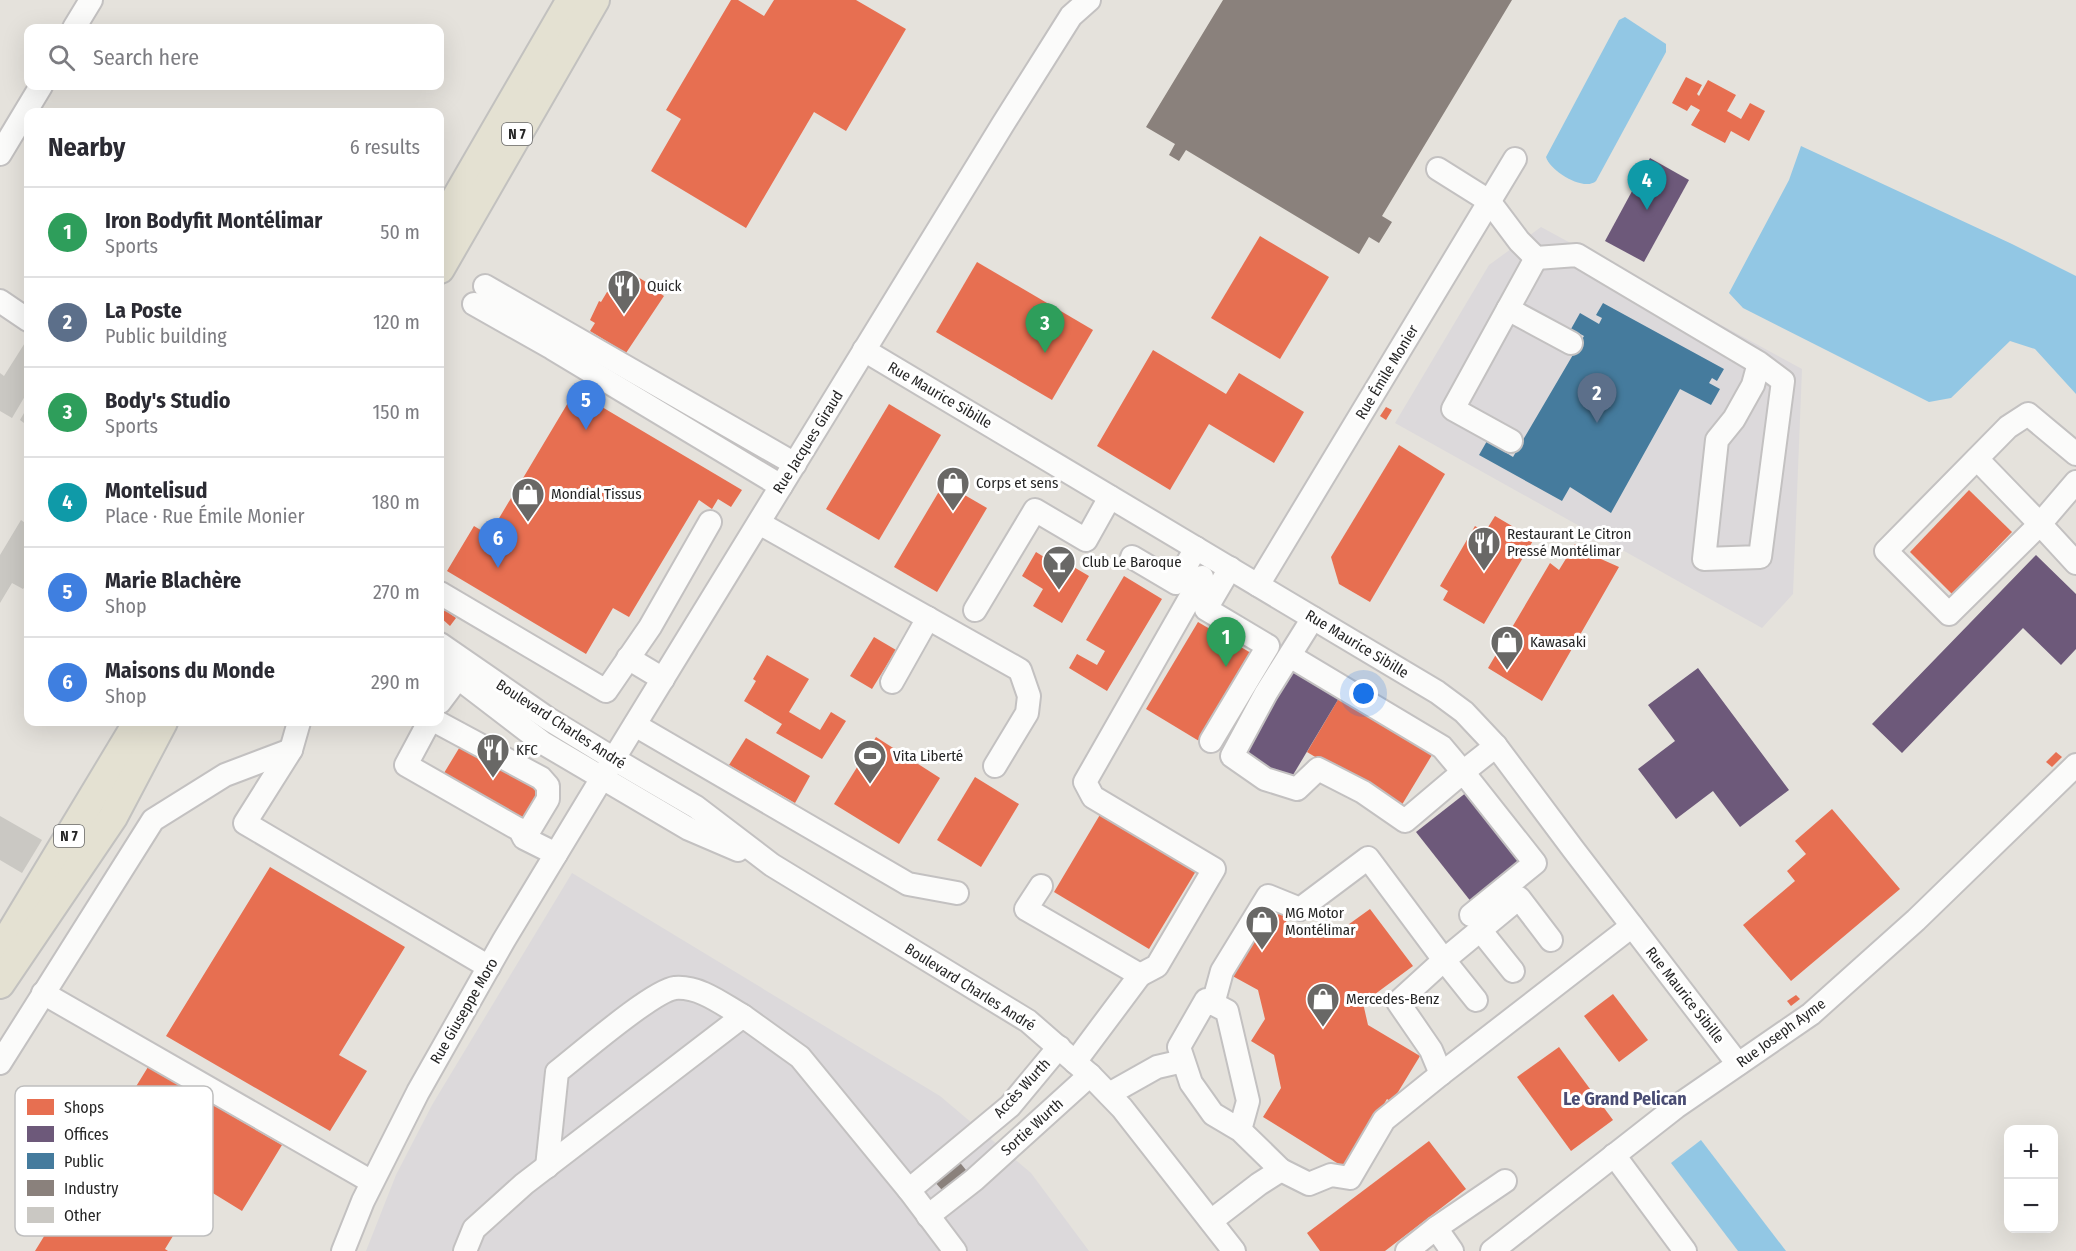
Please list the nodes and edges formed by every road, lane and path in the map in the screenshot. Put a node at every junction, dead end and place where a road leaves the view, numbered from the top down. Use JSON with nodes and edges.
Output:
{"nodes":[{"id":1,"x":91,"y":0,"type":"edge"},
{"id":2,"x":571,"y":0,"type":"edge"},
{"id":3,"x":595,"y":0,"type":"edge"},
{"id":4,"x":1089,"y":0,"type":"edge"},
{"id":5,"x":76,"y":24,"type":"edge"},
{"id":6,"x":38,"y":90,"type":"edge"},
{"id":7,"x":27,"y":108,"type":"edge"},
{"id":8,"x":24,"y":113,"type":"edge"},
{"id":9,"x":0,"y":154,"type":"edge"},
{"id":10,"x":1515,"y":159,"type":"dead end"},
{"id":11,"x":1438,"y":169,"type":"dead end"},
{"id":12,"x":1490,"y":201,"type":"junction"},
{"id":13,"x":444,"y":219,"type":"edge"},
{"id":14,"x":1536,"y":258,"type":"junction"},
{"id":15,"x":444,"y":262,"type":"edge"},
{"id":16,"x":0,"y":302,"type":"edge"},
{"id":17,"x":1508,"y":309,"type":"junction"},
{"id":18,"x":24,"y":317,"type":"edge"},
{"id":19,"x":1571,"y":343,"type":"dead end"},
{"id":20,"x":864,"y":351,"type":"junction"},
{"id":21,"x":1760,"y":363,"type":"junction"},
{"id":22,"x":1511,"y":441,"type":"dead end"},
{"id":23,"x":2076,"y":454,"type":"edge"},
{"id":24,"x":1977,"y":459,"type":"junction"},
{"id":25,"x":795,"y":464,"type":"junction"},
{"id":26,"x":2076,"y":482,"type":"edge"},
{"id":27,"x":782,"y":486,"type":"junction"},
{"id":28,"x":1110,"y":497,"type":"junction"},
{"id":29,"x":710,"y":522,"type":"dead end"},
{"id":30,"x":759,"y":523,"type":"junction"},
{"id":31,"x":2040,"y":524,"type":"junction"},
{"id":32,"x":1196,"y":548,"type":"junction"},
{"id":33,"x":1132,"y":557,"type":"dead end"},
{"id":34,"x":2076,"y":563,"type":"edge"},
{"id":35,"x":1230,"y":568,"type":"junction"},
{"id":36,"x":1202,"y":577,"type":"dead end"},
{"id":37,"x":1258,"y":585,"type":"junction"},
{"id":38,"x":444,"y":595,"type":"edge"},
{"id":39,"x":975,"y":610,"type":"dead end"},
{"id":40,"x":928,"y":618,"type":"junction"},
{"id":41,"x":1313,"y":618,"type":"junction"},
{"id":42,"x":444,"y":647,"type":"edge"},
{"id":43,"x":1290,"y":656,"type":"junction"},
{"id":44,"x":628,"y":658,"type":"junction"},
{"id":45,"x":444,"y":667,"type":"edge"},
{"id":46,"x":458,"y":678,"type":"junction"},
{"id":47,"x":663,"y":679,"type":"junction"},
{"id":48,"x":892,"y":682,"type":"dead end"},
{"id":49,"x":444,"y":697,"type":"edge"},
{"id":50,"x":634,"y":725,"type":"junction"},
{"id":51,"x":136,"y":726,"type":"edge"},
{"id":52,"x":161,"y":726,"type":"edge"},
{"id":53,"x":298,"y":726,"type":"edge"},
{"id":54,"x":427,"y":726,"type":"edge"},
{"id":55,"x":444,"y":726,"type":"edge"},
{"id":56,"x":1211,"y":741,"type":"dead end"},
{"id":57,"x":1496,"y":746,"type":"junction"},
{"id":58,"x":291,"y":750,"type":"junction"},
{"id":59,"x":2076,"y":765,"type":"edge"},
{"id":60,"x":995,"y":766,"type":"dead end"},
{"id":61,"x":608,"y":769,"type":"junction"},
{"id":62,"x":1463,"y":772,"type":"junction"},
{"id":63,"x":520,"y":830,"type":"junction"},
{"id":64,"x":556,"y":854,"type":"junction"},
{"id":65,"x":772,"y":865,"type":"junction"},
{"id":66,"x":1041,"y":886,"type":"dead end"},
{"id":67,"x":957,"y":893,"type":"dead end"},
{"id":68,"x":1476,"y":923,"type":"junction"},
{"id":69,"x":1632,"y":926,"type":"junction"},
{"id":70,"x":1551,"y":940,"type":"dead end"},
{"id":71,"x":0,"y":951,"type":"edge"},
{"id":72,"x":1444,"y":960,"type":"junction"},
{"id":73,"x":489,"y":967,"type":"junction"},
{"id":74,"x":1513,"y":971,"type":"dead end"},
{"id":75,"x":1140,"y":975,"type":"junction"},
{"id":76,"x":0,"y":984,"type":"edge"},
{"id":77,"x":43,"y":993,"type":"junction"},
{"id":78,"x":1476,"y":1000,"type":"dead end"},
{"id":79,"x":1213,"y":1004,"type":"junction"},
{"id":80,"x":743,"y":1016,"type":"junction"},
{"id":81,"x":1075,"y":1061,"type":"junction"},
{"id":82,"x":1183,"y":1061,"type":"junction"},
{"id":83,"x":0,"y":1064,"type":"edge"},
{"id":84,"x":1738,"y":1064,"type":"junction"},
{"id":85,"x":1441,"y":1074,"type":"junction"},
{"id":86,"x":205,"y":1086,"type":"edge"},
{"id":87,"x":213,"y":1091,"type":"edge"},
{"id":88,"x":1109,"y":1094,"type":"junction"},
{"id":89,"x":1240,"y":1130,"type":"junction"},
{"id":90,"x":1614,"y":1155,"type":"junction"},
{"id":91,"x":547,"y":1167,"type":"junction"},
{"id":92,"x":1281,"y":1170,"type":"junction"},
{"id":93,"x":1505,"y":1181,"type":"dead end"},
{"id":94,"x":372,"y":1182,"type":"junction"},
{"id":95,"x":909,"y":1190,"type":"junction"},
{"id":96,"x":928,"y":1216,"type":"junction"},
{"id":97,"x":1211,"y":1221,"type":"junction"},
{"id":98,"x":1436,"y":1228,"type":"junction"},
{"id":99,"x":343,"y":1251,"type":"edge"},
{"id":100,"x":465,"y":1251,"type":"edge"},
{"id":101,"x":956,"y":1251,"type":"edge"},
{"id":102,"x":1234,"y":1251,"type":"edge"},
{"id":103,"x":1407,"y":1251,"type":"edge"},
{"id":104,"x":1452,"y":1251,"type":"edge"},
{"id":105,"x":1492,"y":1251,"type":"edge"},
{"id":106,"x":1685,"y":1251,"type":"edge"}],
"edges":[{"from":1,"to":5,"type":"street"},
{"from":2,"to":13,"type":"main road","number":"N 7"},
{"from":3,"to":15,"type":"main road","number":"N 7"},
{"from":4,"to":20,"type":"street","name":"Rue Jacques Giraud"},
{"from":6,"to":7,"type":"street"},
{"from":8,"to":9,"type":"street"},
{"from":10,"to":12,"type":"street","name":"Rue Émile Monier"},
{"from":11,"to":12,"type":"street"},
{"from":12,"to":14,"type":"street"},
{"from":12,"to":37,"type":"street","name":"Rue Émile Monier"},
{"from":14,"to":17,"type":"street"},
{"from":14,"to":21,"type":"street"},
{"from":16,"to":18,"type":"street"},
{"from":17,"to":19,"type":"street"},
{"from":17,"to":22,"type":"street"},
{"from":20,"to":25,"type":"street","name":"Rue Jacques Giraud"},
{"from":20,"to":28,"type":"street","name":"Rue Maurice Sibille"},
{"from":21,"to":21,"type":"street"},
{"from":23,"to":24,"type":"street"},
{"from":24,"to":31,"type":"street"},
{"from":24,"to":31,"type":"street"},
{"from":25,"to":27,"type":"street","name":"Rue Jacques Giraud"},
{"from":25,"to":27,"type":"street"},
{"from":26,"to":31,"type":"street"},
{"from":27,"to":30,"type":"street","name":"Rue Jacques Giraud"},
{"from":28,"to":32,"type":"street","name":"Rue Maurice Sibille"},
{"from":28,"to":39,"type":"street"},
{"from":29,"to":44,"type":"street"},
{"from":30,"to":40,"type":"street"},
{"from":30,"to":47,"type":"street","name":"Rue Jacques Giraud"},
{"from":31,"to":34,"type":"street"},
{"from":32,"to":33,"type":"street"},
{"from":32,"to":35,"type":"street","name":"Rue Maurice Sibille"},
{"from":35,"to":37,"type":"street","name":"Rue Maurice Sibille"},
{"from":35,"to":56,"type":"street"},
{"from":36,"to":75,"type":"street"},
{"from":37,"to":41,"type":"street","name":"Rue Maurice Sibille"},
{"from":38,"to":44,"type":"street"},
{"from":40,"to":48,"type":"street"},
{"from":40,"to":60,"type":"street"},
{"from":41,"to":43,"type":"street"},
{"from":41,"to":57,"type":"street","name":"Rue Maurice Sibille"},
{"from":42,"to":61,"type":"street","name":"Boulevard Charles André"},
{"from":43,"to":62,"type":"street"},
{"from":43,"to":62,"type":"street"},
{"from":44,"to":47,"type":"street"},
{"from":45,"to":46,"type":"street","name":"Boulevard Charles André"},
{"from":46,"to":49,"type":"street"},
{"from":46,"to":61,"type":"street","name":"Boulevard Charles André"},
{"from":47,"to":50,"type":"street","name":"Rue Jacques Giraud"},
{"from":50,"to":61,"type":"street","name":"Rue Jacques Giraud"},
{"from":50,"to":67,"type":"street"},
{"from":51,"to":71,"type":"main road","number":"N 7"},
{"from":52,"to":76,"type":"main road","number":"N 7"},
{"from":53,"to":58,"type":"street"},
{"from":54,"to":63,"type":"street"},
{"from":55,"to":63,"type":"street"},
{"from":57,"to":62,"type":"street"},
{"from":57,"to":69,"type":"street","name":"Rue Maurice Sibille"},
{"from":58,"to":73,"type":"street"},
{"from":58,"to":77,"type":"street"},
{"from":59,"to":84,"type":"street","name":"Rue Joseph Ayme"},
{"from":61,"to":64,"type":"street","name":"Rue Giuseppe Moro"},
{"from":61,"to":65,"type":"street","name":"Boulevard Charles André"},
{"from":61,"to":65,"type":"street","name":"Boulevard Charles André"},
{"from":62,"to":68,"type":"street"},
{"from":63,"to":64,"type":"street"},
{"from":64,"to":73,"type":"street","name":"Rue Giuseppe Moro"},
{"from":65,"to":81,"type":"street","name":"Boulevard Charles André"},
{"from":66,"to":75,"type":"street"},
{"from":68,"to":70,"type":"street"},
{"from":68,"to":72,"type":"street"},
{"from":68,"to":74,"type":"street"},
{"from":69,"to":84,"type":"street","name":"Rue Maurice Sibille"},
{"from":69,"to":85,"type":"street"},
{"from":72,"to":78,"type":"street"},
{"from":72,"to":79,"type":"street"},
{"from":72,"to":85,"type":"street"},
{"from":73,"to":94,"type":"street","name":"Rue Giuseppe Moro"},
{"from":75,"to":81,"type":"street"},
{"from":77,"to":83,"type":"street"},
{"from":77,"to":86,"type":"street"},
{"from":79,"to":82,"type":"street"},
{"from":79,"to":89,"type":"street"},
{"from":80,"to":91,"type":"street"},
{"from":80,"to":91,"type":"street"},
{"from":80,"to":95,"type":"street"},
{"from":81,"to":88,"type":"street","name":"Boulevard Charles André"},
{"from":81,"to":95,"type":"street","name":"Accès Wurth"},
{"from":81,"to":96,"type":"street","name":"Sortie Wurth"},
{"from":82,"to":88,"type":"street"},
{"from":82,"to":89,"type":"street"},
{"from":84,"to":90,"type":"street","name":"Rue Joseph Ayme"},
{"from":85,"to":92,"type":"street"},
{"from":87,"to":94,"type":"street"},
{"from":88,"to":97,"type":"street","name":"Boulevard Charles André"},
{"from":89,"to":92,"type":"street"},
{"from":90,"to":105,"type":"street","name":"Rue Joseph Ayme"},
{"from":90,"to":106,"type":"street"},
{"from":91,"to":100,"type":"street"},
{"from":92,"to":97,"type":"street"},
{"from":93,"to":98,"type":"street"},
{"from":94,"to":99,"type":"street","name":"Rue Giuseppe Moro"},
{"from":95,"to":96,"type":"street"},
{"from":96,"to":101,"type":"street"},
{"from":97,"to":102,"type":"street","name":"Boulevard Charles André"},
{"from":98,"to":103,"type":"street"},
{"from":98,"to":104,"type":"street"}]}
